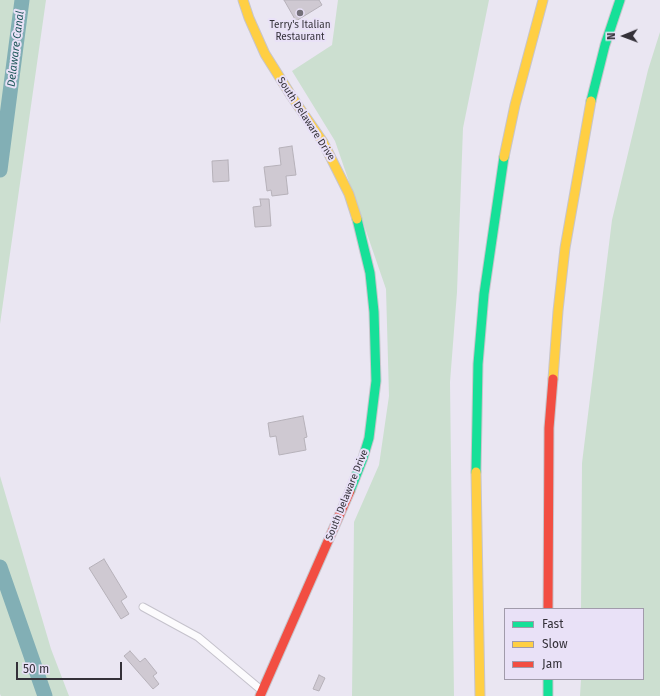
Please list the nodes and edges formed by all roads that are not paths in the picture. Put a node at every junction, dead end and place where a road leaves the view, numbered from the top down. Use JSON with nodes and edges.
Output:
{"nodes":[{"id":1,"x":243,"y":0,"type":"edge"},
{"id":2,"x":543,"y":0,"type":"edge"},
{"id":3,"x":620,"y":0,"type":"edge"},
{"id":4,"x":143,"y":606,"type":"dead end"},
{"id":5,"x":548,"y":608,"type":"edge"},
{"id":6,"x":548,"y":680,"type":"edge"},
{"id":7,"x":261,"y":693,"type":"edge"},
{"id":8,"x":480,"y":696,"type":"edge"},
{"id":9,"x":548,"y":696,"type":"edge"}],
"edges":[{"from":1,"to":7,"type":"highway","name":"South Delaware Drive"},
{"from":2,"to":8,"type":"highway"},
{"from":3,"to":5,"type":"highway"},
{"from":4,"to":7,"type":"lane"},
{"from":6,"to":9,"type":"highway"}]}
